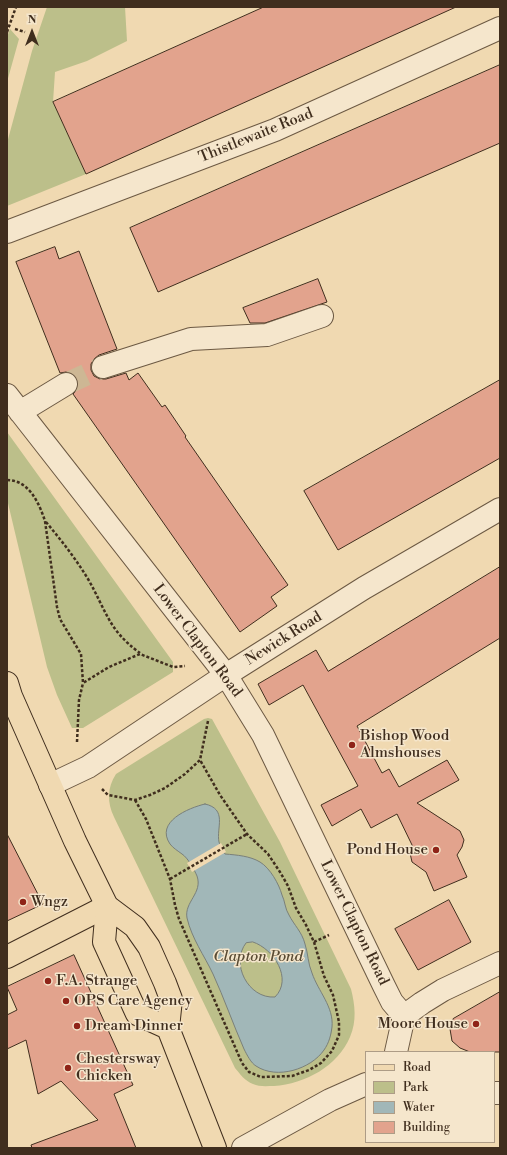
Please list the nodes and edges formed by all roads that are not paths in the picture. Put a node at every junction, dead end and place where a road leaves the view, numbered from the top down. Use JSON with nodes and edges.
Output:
{"nodes":[{"id":1,"x":500,"y":28,"type":"edge"},
{"id":2,"x":7,"y":232,"type":"edge"},
{"id":3,"x":322,"y":316,"type":"dead end"},
{"id":4,"x":103,"y":367,"type":"tunnel mouth"},
{"id":5,"x":66,"y":384,"type":"tunnel mouth"},
{"id":6,"x":7,"y":395,"type":"edge"},
{"id":7,"x":20,"y":412,"type":"junction"},
{"id":8,"x":500,"y":509,"type":"edge"},
{"id":9,"x":226,"y":675,"type":"junction"},
{"id":10,"x":7,"y":683,"type":"edge"},
{"id":11,"x":50,"y":785,"type":"junction"},
{"id":12,"x":107,"y":906,"type":"junction"},
{"id":13,"x":7,"y":957,"type":"edge"},
{"id":14,"x":500,"y":964,"type":"edge"},
{"id":15,"x":404,"y":1016,"type":"junction"},
{"id":16,"x":168,"y":1028,"type":"junction"},
{"id":17,"x":396,"y":1051,"type":"edge"},
{"id":18,"x":365,"y":1084,"type":"edge"},
{"id":19,"x":215,"y":1148,"type":"edge"},
{"id":20,"x":243,"y":1148,"type":"edge"}],
"edges":[{"from":1,"to":2,"type":"street","name":"Thistlewaite Road"},
{"from":3,"to":4,"type":"street"},
{"from":5,"to":7,"type":"street"},
{"from":6,"to":7,"type":"street","name":"Lower Clapton Road"},
{"from":7,"to":9,"type":"street","name":"Lower Clapton Road"},
{"from":8,"to":9,"type":"street","name":"Newick Road"},
{"from":9,"to":11,"type":"street","name":"Newick Road"},
{"from":9,"to":15,"type":"street","name":"Lower Clapton Road"},
{"from":10,"to":11,"type":"main road"},
{"from":11,"to":12,"type":"main road"},
{"from":12,"to":13,"type":"main road"},
{"from":12,"to":16,"type":"main road"},
{"from":12,"to":16,"type":"main road"},
{"from":14,"to":15,"type":"street"},
{"from":15,"to":17,"type":"street"},
{"from":16,"to":19,"type":"main road"},
{"from":18,"to":20,"type":"street"}]}
